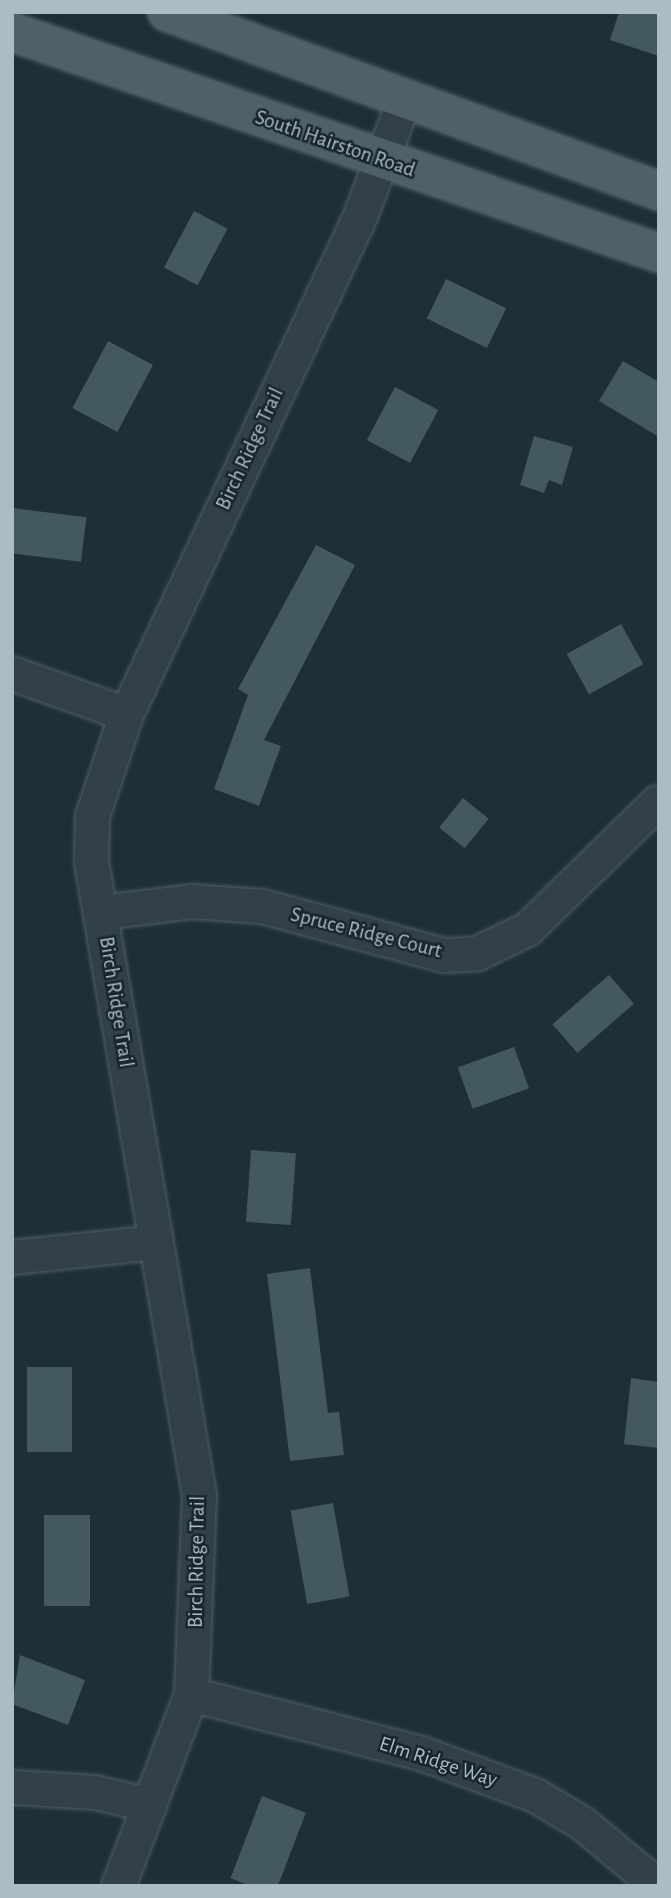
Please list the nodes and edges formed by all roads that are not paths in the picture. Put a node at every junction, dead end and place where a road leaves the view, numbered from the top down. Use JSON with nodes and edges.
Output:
{"nodes":[{"id":1,"x":167,"y":12,"type":"edge"},
{"id":2,"x":12,"y":32,"type":"edge"},
{"id":3,"x":404,"y":100,"type":"junction"},
{"id":4,"x":382,"y":161,"type":"junction"},
{"id":5,"x":659,"y":191,"type":"edge"},
{"id":6,"x":659,"y":253,"type":"edge"},
{"id":7,"x":12,"y":673,"type":"edge"},
{"id":8,"x":126,"y":714,"type":"junction"},
{"id":9,"x":657,"y":802,"type":"edge"},
{"id":10,"x":102,"y":912,"type":"junction"},
{"id":11,"x":154,"y":1242,"type":"junction"},
{"id":12,"x":12,"y":1257,"type":"edge"},
{"id":13,"x":191,"y":1694,"type":"junction"},
{"id":14,"x":12,"y":1787,"type":"edge"},
{"id":15,"x":149,"y":1805,"type":"junction"},
{"id":16,"x":118,"y":1886,"type":"edge"},
{"id":17,"x":657,"y":1886,"type":"edge"}],
"edges":[{"from":1,"to":3,"type":"main road"},
{"from":2,"to":4,"type":"main road","name":"South Hairston Road"},
{"from":3,"to":4,"type":"street","name":"Birch Ridge Trail"},
{"from":3,"to":5,"type":"main road"},
{"from":4,"to":6,"type":"main road","name":"South Hairston Road"},
{"from":4,"to":8,"type":"street","name":"Birch Ridge Trail"},
{"from":7,"to":8,"type":"street"},
{"from":8,"to":10,"type":"street","name":"Birch Ridge Trail"},
{"from":9,"to":10,"type":"street","name":"Spruce Ridge Court"},
{"from":10,"to":11,"type":"street","name":"Birch Ridge Trail"},
{"from":11,"to":12,"type":"street"},
{"from":11,"to":13,"type":"street","name":"Birch Ridge Trail"},
{"from":13,"to":15,"type":"street","name":"Birch Ridge Trail"},
{"from":13,"to":17,"type":"street","name":"Elm Ridge Way"},
{"from":14,"to":15,"type":"street"},
{"from":15,"to":16,"type":"street","name":"Birch Ridge Trail"}]}
